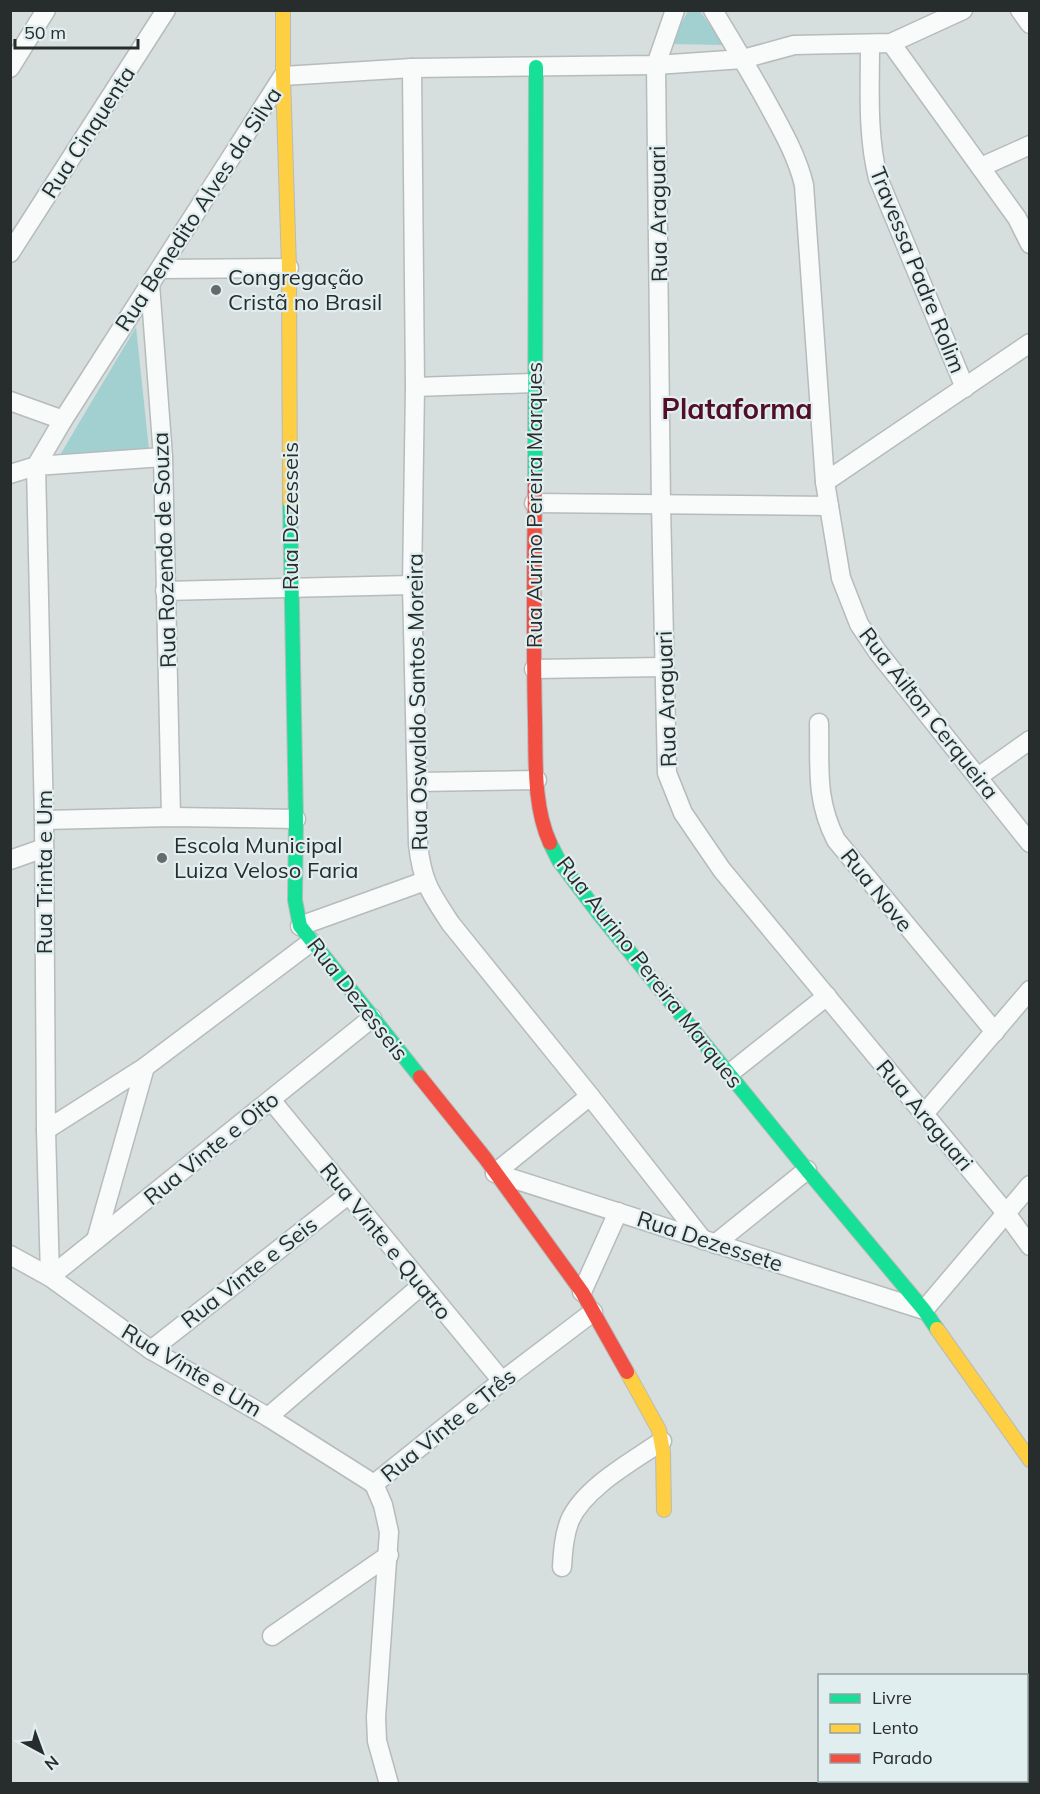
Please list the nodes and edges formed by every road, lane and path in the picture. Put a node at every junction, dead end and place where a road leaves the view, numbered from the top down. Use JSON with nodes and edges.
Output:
{"nodes":[{"id":1,"x":46,"y":10,"type":"edge"},
{"id":2,"x":166,"y":10,"type":"edge"},
{"id":3,"x":283,"y":10,"type":"edge"},
{"id":4,"x":712,"y":10,"type":"edge"},
{"id":5,"x":963,"y":10,"type":"edge"},
{"id":6,"x":1020,"y":10,"type":"edge"},
{"id":7,"x":673,"y":11,"type":"edge"},
{"id":8,"x":1029,"y":24,"type":"edge"},
{"id":9,"x":891,"y":43,"type":"junction"},
{"id":10,"x":870,"y":45,"type":"junction"},
{"id":11,"x":743,"y":59,"type":"junction"},
{"id":12,"x":656,"y":64,"type":"junction"},
{"id":13,"x":536,"y":67,"type":"junction"},
{"id":14,"x":10,"y":68,"type":"edge"},
{"id":15,"x":412,"y":68,"type":"junction"},
{"id":16,"x":283,"y":76,"type":"junction"},
{"id":17,"x":1029,"y":145,"type":"edge"},
{"id":18,"x":981,"y":167,"type":"junction"},
{"id":19,"x":1029,"y":244,"type":"edge"},
{"id":20,"x":10,"y":253,"type":"edge"},
{"id":21,"x":289,"y":268,"type":"junction"},
{"id":22,"x":155,"y":276,"type":"junction"},
{"id":23,"x":1029,"y":343,"type":"edge"},
{"id":24,"x":534,"y":383,"type":"junction"},
{"id":25,"x":415,"y":387,"type":"junction"},
{"id":26,"x":965,"y":388,"type":"junction"},
{"id":27,"x":10,"y":401,"type":"edge"},
{"id":28,"x":63,"y":420,"type":"junction"},
{"id":29,"x":163,"y":457,"type":"junction"},
{"id":30,"x":36,"y":466,"type":"junction"},
{"id":31,"x":10,"y":474,"type":"edge"},
{"id":32,"x":825,"y":482,"type":"junction"},
{"id":33,"x":534,"y":503,"type":"junction"},
{"id":34,"x":661,"y":505,"type":"junction"},
{"id":35,"x":829,"y":506,"type":"junction"},
{"id":36,"x":412,"y":585,"type":"junction"},
{"id":37,"x":290,"y":587,"type":"junction"},
{"id":38,"x":165,"y":591,"type":"junction"},
{"id":39,"x":664,"y":667,"type":"junction"},
{"id":40,"x":534,"y":669,"type":"junction"},
{"id":41,"x":819,"y":723,"type":"dead end"},
{"id":42,"x":1029,"y":740,"type":"edge"},
{"id":43,"x":978,"y":777,"type":"junction"},
{"id":44,"x":537,"y":780,"type":"junction"},
{"id":45,"x":418,"y":782,"type":"junction"},
{"id":46,"x":171,"y":817,"type":"junction"},
{"id":47,"x":296,"y":819,"type":"junction"},
{"id":48,"x":44,"y":820,"type":"junction"},
{"id":49,"x":1029,"y":843,"type":"edge"},
{"id":50,"x":44,"y":848,"type":"junction"},
{"id":51,"x":10,"y":860,"type":"edge"},
{"id":52,"x":424,"y":881,"type":"junction"},
{"id":53,"x":300,"y":926,"type":"junction"},
{"id":54,"x":311,"y":942,"type":"junction"},
{"id":55,"x":1029,"y":990,"type":"edge"},
{"id":56,"x":827,"y":996,"type":"junction"},
{"id":57,"x":372,"y":1018,"type":"junction"},
{"id":58,"x":995,"y":1032,"type":"junction"},
{"id":59,"x":145,"y":1067,"type":"junction"},
{"id":60,"x":730,"y":1073,"type":"junction"},
{"id":61,"x":590,"y":1096,"type":"junction"},
{"id":62,"x":271,"y":1100,"type":"junction"},
{"id":63,"x":924,"y":1114,"type":"junction"},
{"id":64,"x":46,"y":1130,"type":"junction"},
{"id":65,"x":807,"y":1170,"type":"junction"},
{"id":66,"x":495,"y":1173,"type":"junction"},
{"id":67,"x":1029,"y":1185,"type":"edge"},
{"id":68,"x":348,"y":1195,"type":"junction"},
{"id":69,"x":618,"y":1212,"type":"junction"},
{"id":70,"x":1006,"y":1213,"type":"junction"},
{"id":71,"x":96,"y":1240,"type":"junction"},
{"id":72,"x":709,"y":1242,"type":"junction"},
{"id":73,"x":1029,"y":1246,"type":"edge"},
{"id":74,"x":10,"y":1255,"type":"edge"},
{"id":75,"x":50,"y":1277,"type":"junction"},
{"id":76,"x":422,"y":1285,"type":"junction"},
{"id":77,"x":582,"y":1292,"type":"junction"},
{"id":78,"x":924,"y":1310,"type":"junction"},
{"id":79,"x":593,"y":1312,"type":"junction"},
{"id":80,"x":151,"y":1350,"type":"junction"},
{"id":81,"x":502,"y":1381,"type":"junction"},
{"id":82,"x":268,"y":1417,"type":"junction"},
{"id":83,"x":662,"y":1441,"type":"junction"},
{"id":84,"x":1029,"y":1460,"type":"edge"},
{"id":85,"x":374,"y":1484,"type":"junction"},
{"id":86,"x":664,"y":1510,"type":"dead end"},
{"id":87,"x":389,"y":1555,"type":"junction"},
{"id":88,"x":562,"y":1567,"type":"dead end"},
{"id":89,"x":272,"y":1636,"type":"dead end"},
{"id":90,"x":389,"y":1784,"type":"edge"}],
"edges":[{"from":1,"to":14,"type":"street"},
{"from":2,"to":20,"type":"street","name":"Rua Cinquenta"},
{"from":3,"to":16,"type":"street","name":"Rua Dezesseis"},
{"from":4,"to":11,"type":"street","name":"Rua Ailton Cerqueira"},
{"from":5,"to":9,"type":"street","name":"Rua Benedito Alves da Silva"},
{"from":6,"to":8,"type":"street"},
{"from":7,"to":12,"type":"street"},
{"from":9,"to":10,"type":"street","name":"Rua Benedito Alves da Silva"},
{"from":9,"to":18,"type":"street"},
{"from":10,"to":11,"type":"street","name":"Rua Benedito Alves da Silva"},
{"from":10,"to":26,"type":"street","name":"Travessa Padre Rolim"},
{"from":11,"to":12,"type":"street","name":"Rua Benedito Alves da Silva"},
{"from":11,"to":32,"type":"street","name":"Rua Ailton Cerqueira"},
{"from":12,"to":13,"type":"street","name":"Rua Benedito Alves da Silva"},
{"from":12,"to":34,"type":"street","name":"Rua Araguari"},
{"from":13,"to":15,"type":"street","name":"Rua Benedito Alves da Silva"},
{"from":13,"to":24,"type":"street","name":"Rua Aurino Pereira Marques"},
{"from":15,"to":16,"type":"street","name":"Rua Benedito Alves da Silva"},
{"from":15,"to":25,"type":"street","name":"Rua Oswaldo Santos Moreira"},
{"from":16,"to":21,"type":"street","name":"Rua Dezesseis"},
{"from":16,"to":22,"type":"street","name":"Rua Benedito Alves da Silva"},
{"from":17,"to":18,"type":"street"},
{"from":18,"to":19,"type":"street"},
{"from":21,"to":22,"type":"street"},
{"from":21,"to":37,"type":"street","name":"Rua Dezesseis"},
{"from":22,"to":28,"type":"street","name":"Rua Benedito Alves da Silva"},
{"from":22,"to":29,"type":"street","name":"Rua Rozendo de Souza"},
{"from":23,"to":26,"type":"street"},
{"from":24,"to":25,"type":"street"},
{"from":24,"to":33,"type":"street","name":"Rua Aurino Pereira Marques"},
{"from":25,"to":36,"type":"street","name":"Rua Oswaldo Santos Moreira"},
{"from":26,"to":32,"type":"street"},
{"from":27,"to":28,"type":"street"},
{"from":28,"to":30,"type":"street","name":"Rua Benedito Alves da Silva"},
{"from":29,"to":30,"type":"street"},
{"from":29,"to":38,"type":"street","name":"Rua Rozendo de Souza"},
{"from":30,"to":31,"type":"street"},
{"from":30,"to":48,"type":"street","name":"Rua Trinta e Um"},
{"from":32,"to":35,"type":"street","name":"Rua Ailton Cerqueira"},
{"from":33,"to":34,"type":"street"},
{"from":33,"to":40,"type":"street","name":"Rua Aurino Pereira Marques"},
{"from":34,"to":35,"type":"street"},
{"from":34,"to":39,"type":"street","name":"Rua Araguari"},
{"from":35,"to":43,"type":"street","name":"Rua Ailton Cerqueira"},
{"from":36,"to":37,"type":"street"},
{"from":36,"to":45,"type":"street","name":"Rua Oswaldo Santos Moreira"},
{"from":37,"to":38,"type":"street"},
{"from":37,"to":47,"type":"street","name":"Rua Dezesseis"},
{"from":38,"to":46,"type":"street","name":"Rua Rozendo de Souza"},
{"from":39,"to":40,"type":"street"},
{"from":39,"to":56,"type":"street","name":"Rua Araguari"},
{"from":40,"to":44,"type":"street","name":"Rua Aurino Pereira Marques"},
{"from":41,"to":58,"type":"street","name":"Rua Nove"},
{"from":42,"to":43,"type":"street"},
{"from":43,"to":49,"type":"street","name":"Rua Ailton Cerqueira"},
{"from":44,"to":45,"type":"street"},
{"from":44,"to":60,"type":"street","name":"Rua Aurino Pereira Marques"},
{"from":45,"to":52,"type":"street","name":"Rua Oswaldo Santos Moreira"},
{"from":46,"to":47,"type":"street"},
{"from":46,"to":48,"type":"street"},
{"from":47,"to":53,"type":"street","name":"Rua Dezesseis"},
{"from":48,"to":50,"type":"street","name":"Rua Trinta e Um"},
{"from":50,"to":51,"type":"street"},
{"from":50,"to":64,"type":"street","name":"Rua Trinta e Um"},
{"from":52,"to":53,"type":"street"},
{"from":52,"to":61,"type":"street","name":"Rua Oswaldo Santos Moreira"},
{"from":53,"to":54,"type":"street","name":"Rua Dezesseis"},
{"from":54,"to":57,"type":"street","name":"Rua Dezesseis"},
{"from":54,"to":59,"type":"street"},
{"from":55,"to":58,"type":"street"},
{"from":56,"to":60,"type":"street"},
{"from":56,"to":63,"type":"street","name":"Rua Araguari"},
{"from":57,"to":62,"type":"street","name":"Rua Vinte e Oito"},
{"from":57,"to":66,"type":"street","name":"Rua Dezesseis"},
{"from":58,"to":63,"type":"street"},
{"from":59,"to":64,"type":"street"},
{"from":59,"to":71,"type":"street"},
{"from":60,"to":65,"type":"street","name":"Rua Aurino Pereira Marques"},
{"from":61,"to":66,"type":"street"},
{"from":61,"to":72,"type":"street","name":"Rua Oswaldo Santos Moreira"},
{"from":62,"to":68,"type":"street","name":"Rua Vinte e Quatro"},
{"from":62,"to":71,"type":"street","name":"Rua Vinte e Oito"},
{"from":63,"to":70,"type":"street","name":"Rua Araguari"},
{"from":64,"to":75,"type":"street","name":"Rua Trinta e Um"},
{"from":65,"to":72,"type":"street"},
{"from":65,"to":78,"type":"street","name":"Rua Aurino Pereira Marques"},
{"from":66,"to":69,"type":"street","name":"Rua Dezessete"},
{"from":66,"to":77,"type":"street","name":"Rua Dezesseis"},
{"from":67,"to":70,"type":"street"},
{"from":68,"to":76,"type":"street","name":"Rua Vinte e Quatro"},
{"from":68,"to":80,"type":"street","name":"Rua Vinte e Seis"},
{"from":69,"to":72,"type":"street","name":"Rua Dezessete"},
{"from":69,"to":77,"type":"street"},
{"from":70,"to":73,"type":"street","name":"Rua Araguari"},
{"from":70,"to":78,"type":"street"},
{"from":71,"to":75,"type":"street","name":"Rua Vinte e Oito"},
{"from":72,"to":78,"type":"street","name":"Rua Dezessete"},
{"from":74,"to":75,"type":"street","name":"Rua Vinte e Um"},
{"from":75,"to":80,"type":"street","name":"Rua Vinte e Um"},
{"from":76,"to":81,"type":"street","name":"Rua Vinte e Quatro"},
{"from":76,"to":82,"type":"street"},
{"from":77,"to":79,"type":"street","name":"Rua Dezesseis"},
{"from":78,"to":84,"type":"street","name":"Rua Aurino Pereira Marques"},
{"from":79,"to":81,"type":"street","name":"Rua Vinte e Três"},
{"from":79,"to":83,"type":"street","name":"Rua Dezesseis"},
{"from":80,"to":82,"type":"street","name":"Rua Vinte e Um"},
{"from":81,"to":85,"type":"street","name":"Rua Vinte e Três"},
{"from":82,"to":85,"type":"street","name":"Rua Vinte e Um"},
{"from":83,"to":86,"type":"street","name":"Rua Dezesseis"},
{"from":83,"to":88,"type":"street"},
{"from":85,"to":87,"type":"street","name":"Rua Vinte e Três"},
{"from":87,"to":89,"type":"street"},
{"from":87,"to":90,"type":"street","name":"Rua Vinte e Três"}]}
